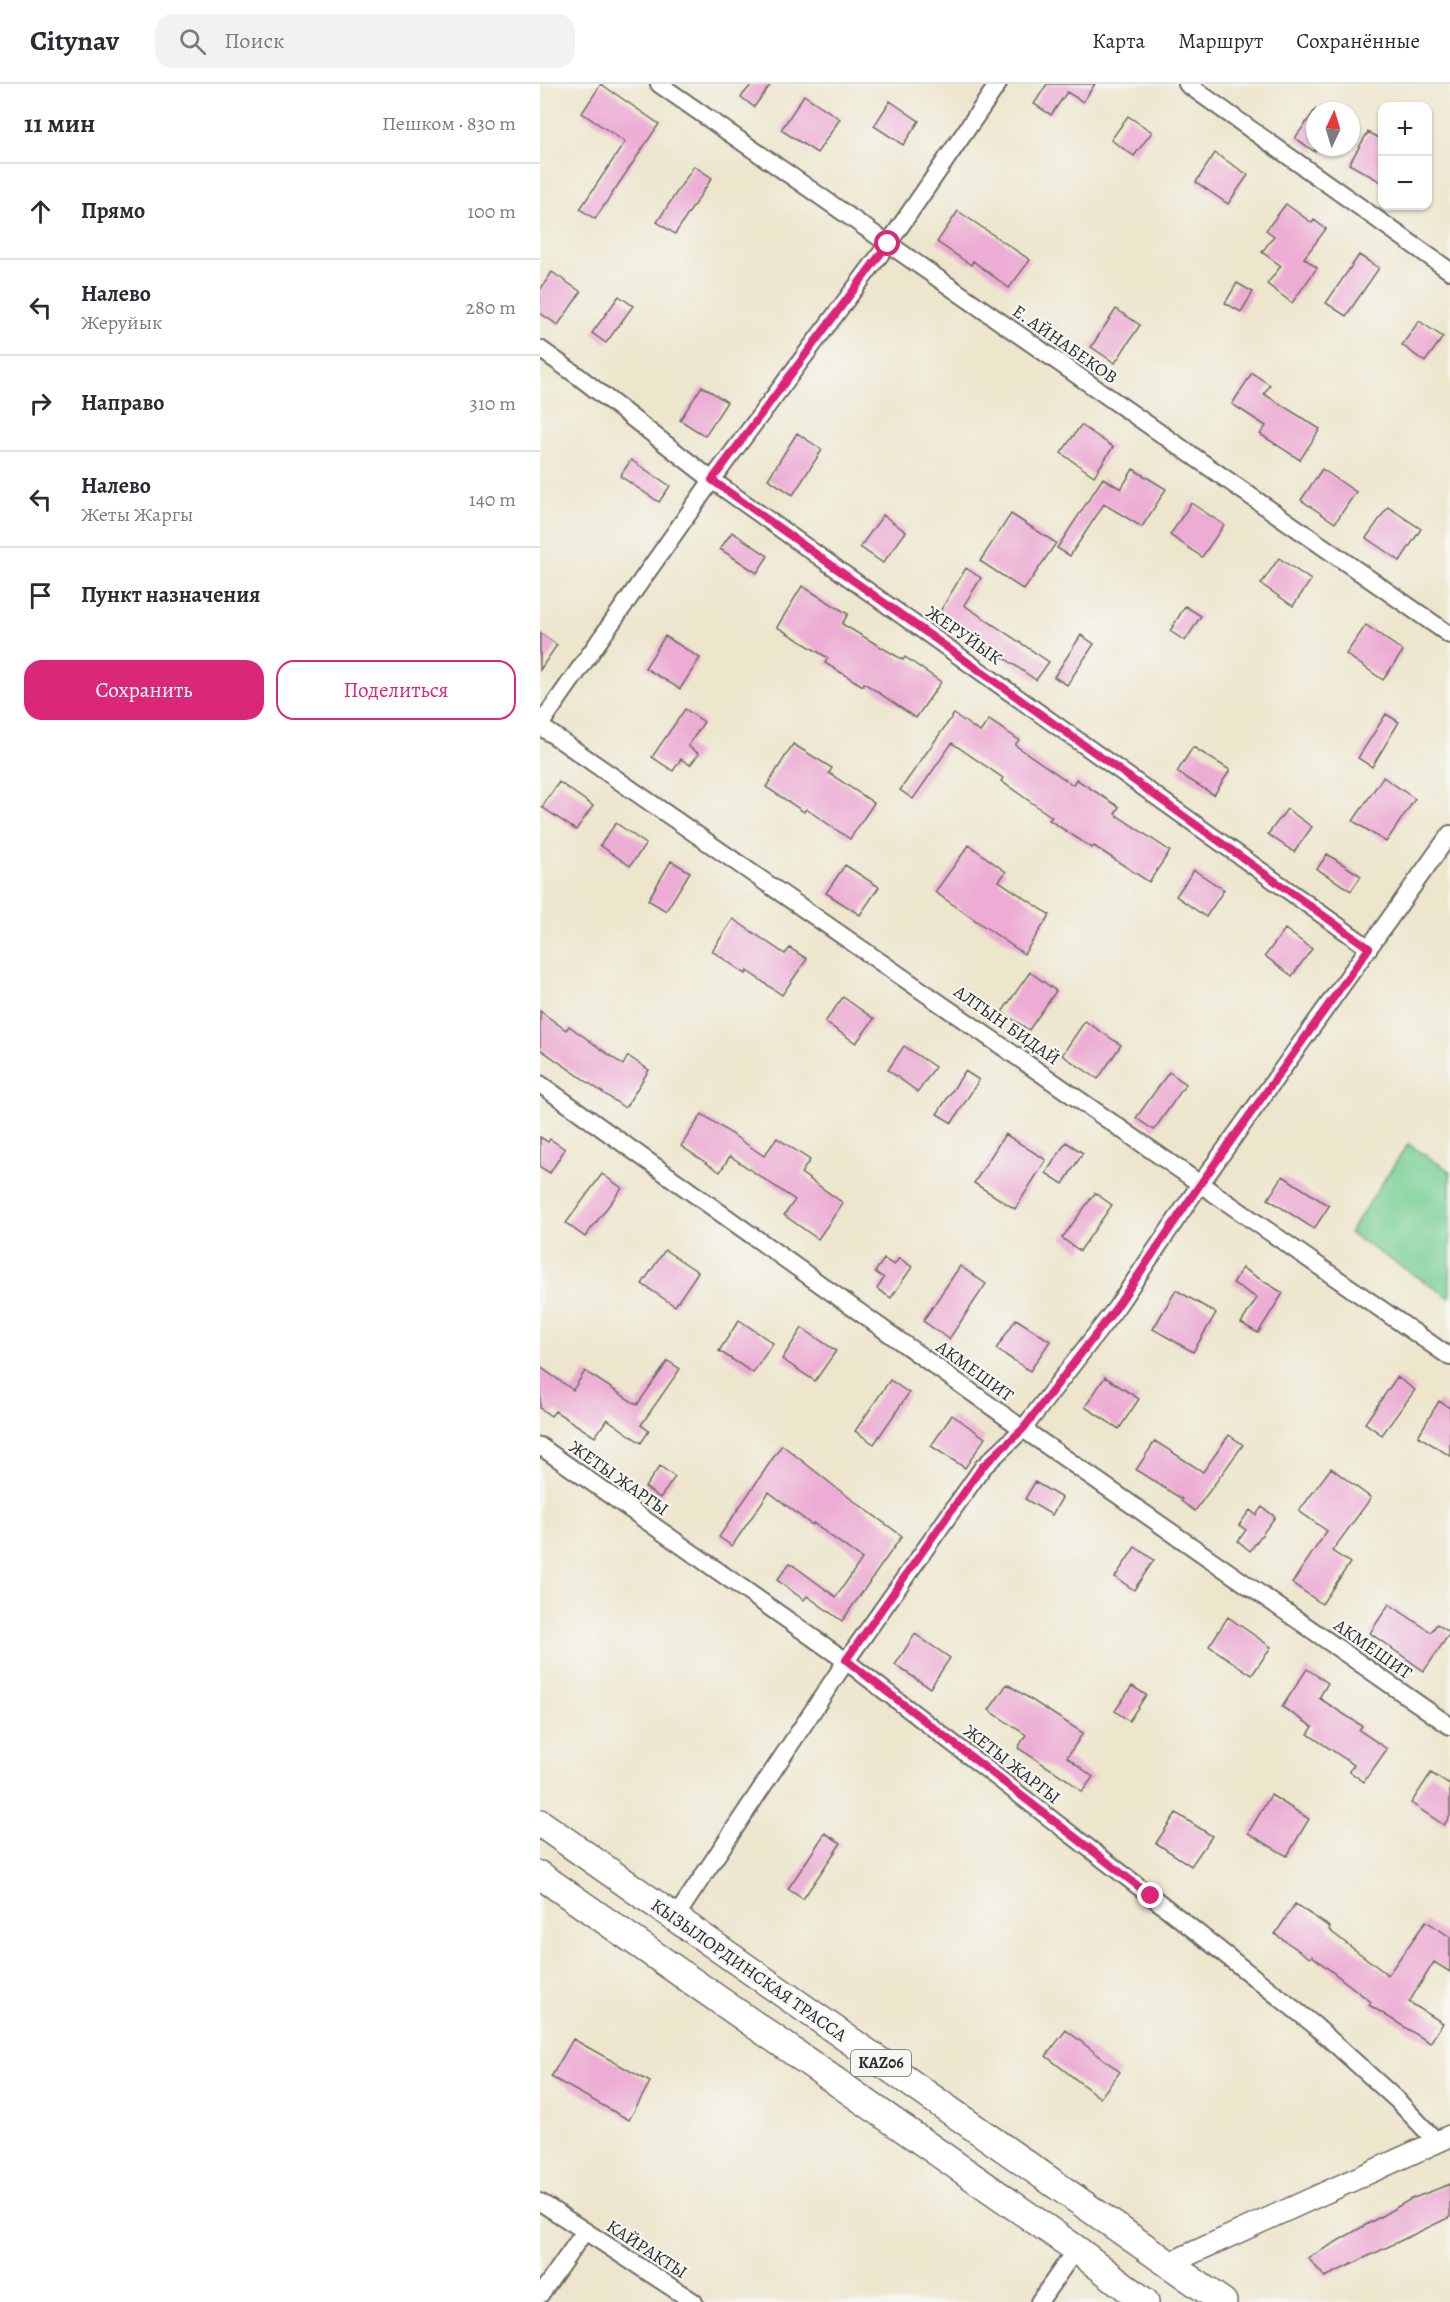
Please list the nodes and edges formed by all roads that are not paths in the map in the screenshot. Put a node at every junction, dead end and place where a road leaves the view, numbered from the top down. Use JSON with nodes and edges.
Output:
{"nodes":[{"id":1,"x":659,"y":84,"type":"edge"},
{"id":2,"x":998,"y":84,"type":"edge"},
{"id":3,"x":1187,"y":84,"type":"edge"},
{"id":4,"x":888,"y":244,"type":"junction"},
{"id":5,"x":1450,"y":271,"type":"edge"},
{"id":6,"x":540,"y":349,"type":"edge"},
{"id":7,"x":712,"y":480,"type":"junction"},
{"id":8,"x":1450,"y":635,"type":"edge"},
{"id":9,"x":540,"y":725,"type":"edge"},
{"id":10,"x":1450,"y":834,"type":"edge"},
{"id":11,"x":1369,"y":948,"type":"junction"},
{"id":12,"x":540,"y":1084,"type":"edge"},
{"id":13,"x":1201,"y":1183,"type":"junction"},
{"id":14,"x":1450,"y":1357,"type":"edge"},
{"id":15,"x":1023,"y":1429,"type":"junction"},
{"id":16,"x":540,"y":1446,"type":"edge"},
{"id":17,"x":846,"y":1660,"type":"junction"},
{"id":18,"x":1450,"y":1726,"type":"edge"},
{"id":19,"x":540,"y":1823,"type":"edge"},
{"id":20,"x":540,"y":1875,"type":"edge"},
{"id":21,"x":675,"y":1918,"type":"junction"},
{"id":22,"x":1444,"y":2139,"type":"edge"},
{"id":23,"x":540,"y":2202,"type":"edge"},
{"id":24,"x":585,"y":2231,"type":"junction"},
{"id":25,"x":1076,"y":2249,"type":"junction"},
{"id":26,"x":1168,"y":2264,"type":"junction"},
{"id":27,"x":540,"y":2295,"type":"edge"},
{"id":28,"x":694,"y":2302,"type":"edge"},
{"id":29,"x":1039,"y":2302,"type":"edge"},
{"id":30,"x":1145,"y":2302,"type":"edge"},
{"id":31,"x":1223,"y":2302,"type":"edge"}],
"edges":[{"from":1,"to":4,"type":"street","name":"Е. АЙНАБЕКОВ"},
{"from":2,"to":4,"type":"street"},
{"from":3,"to":5,"type":"street"},
{"from":4,"to":7,"type":"street"},
{"from":4,"to":8,"type":"street","name":"Е. АЙНАБЕКОВ"},
{"from":6,"to":7,"type":"street","name":"ЖЕРУЙЫК"},
{"from":7,"to":9,"type":"street"},
{"from":7,"to":11,"type":"street","name":"ЖЕРУЙЫК"},
{"from":9,"to":13,"type":"street","name":"АЛТЫН БИДАЙ"},
{"from":10,"to":11,"type":"street"},
{"from":11,"to":13,"type":"street"},
{"from":12,"to":15,"type":"street","name":"АКМЕШИТ"},
{"from":13,"to":14,"type":"street","name":"АЛТЫН БИДАЙ"},
{"from":13,"to":15,"type":"street"},
{"from":15,"to":17,"type":"street"},
{"from":15,"to":18,"type":"street","name":"АКМЕШИТ"},
{"from":16,"to":17,"type":"street","name":"ЖЕТЫ ЖАРГЫ"},
{"from":17,"to":21,"type":"street"},
{"from":17,"to":22,"type":"street","name":"ЖЕТЫ ЖАРГЫ"},
{"from":19,"to":21,"type":"highway","name":"КЫЗЫЛОРДИНСКАЯ ТРАССА","number":"KАZ06"},
{"from":20,"to":25,"type":"highway","number":"KАZ06"},
{"from":21,"to":26,"type":"highway","name":"КЫЗЫЛОРДИНСКАЯ ТРАССА","number":"KАZ06"},
{"from":22,"to":26,"type":"street"},
{"from":23,"to":24,"type":"street"},
{"from":24,"to":27,"type":"street","name":"КАЙРАКТЫ"},
{"from":24,"to":28,"type":"street","name":"КАЙРАКТЫ"},
{"from":25,"to":29,"type":"street"},
{"from":25,"to":30,"type":"highway","number":"KАZ06"},
{"from":26,"to":31,"type":"highway","name":"КЫЗЫЛОРДИНСКАЯ ТРАССА","number":"KАZ06"}]}
